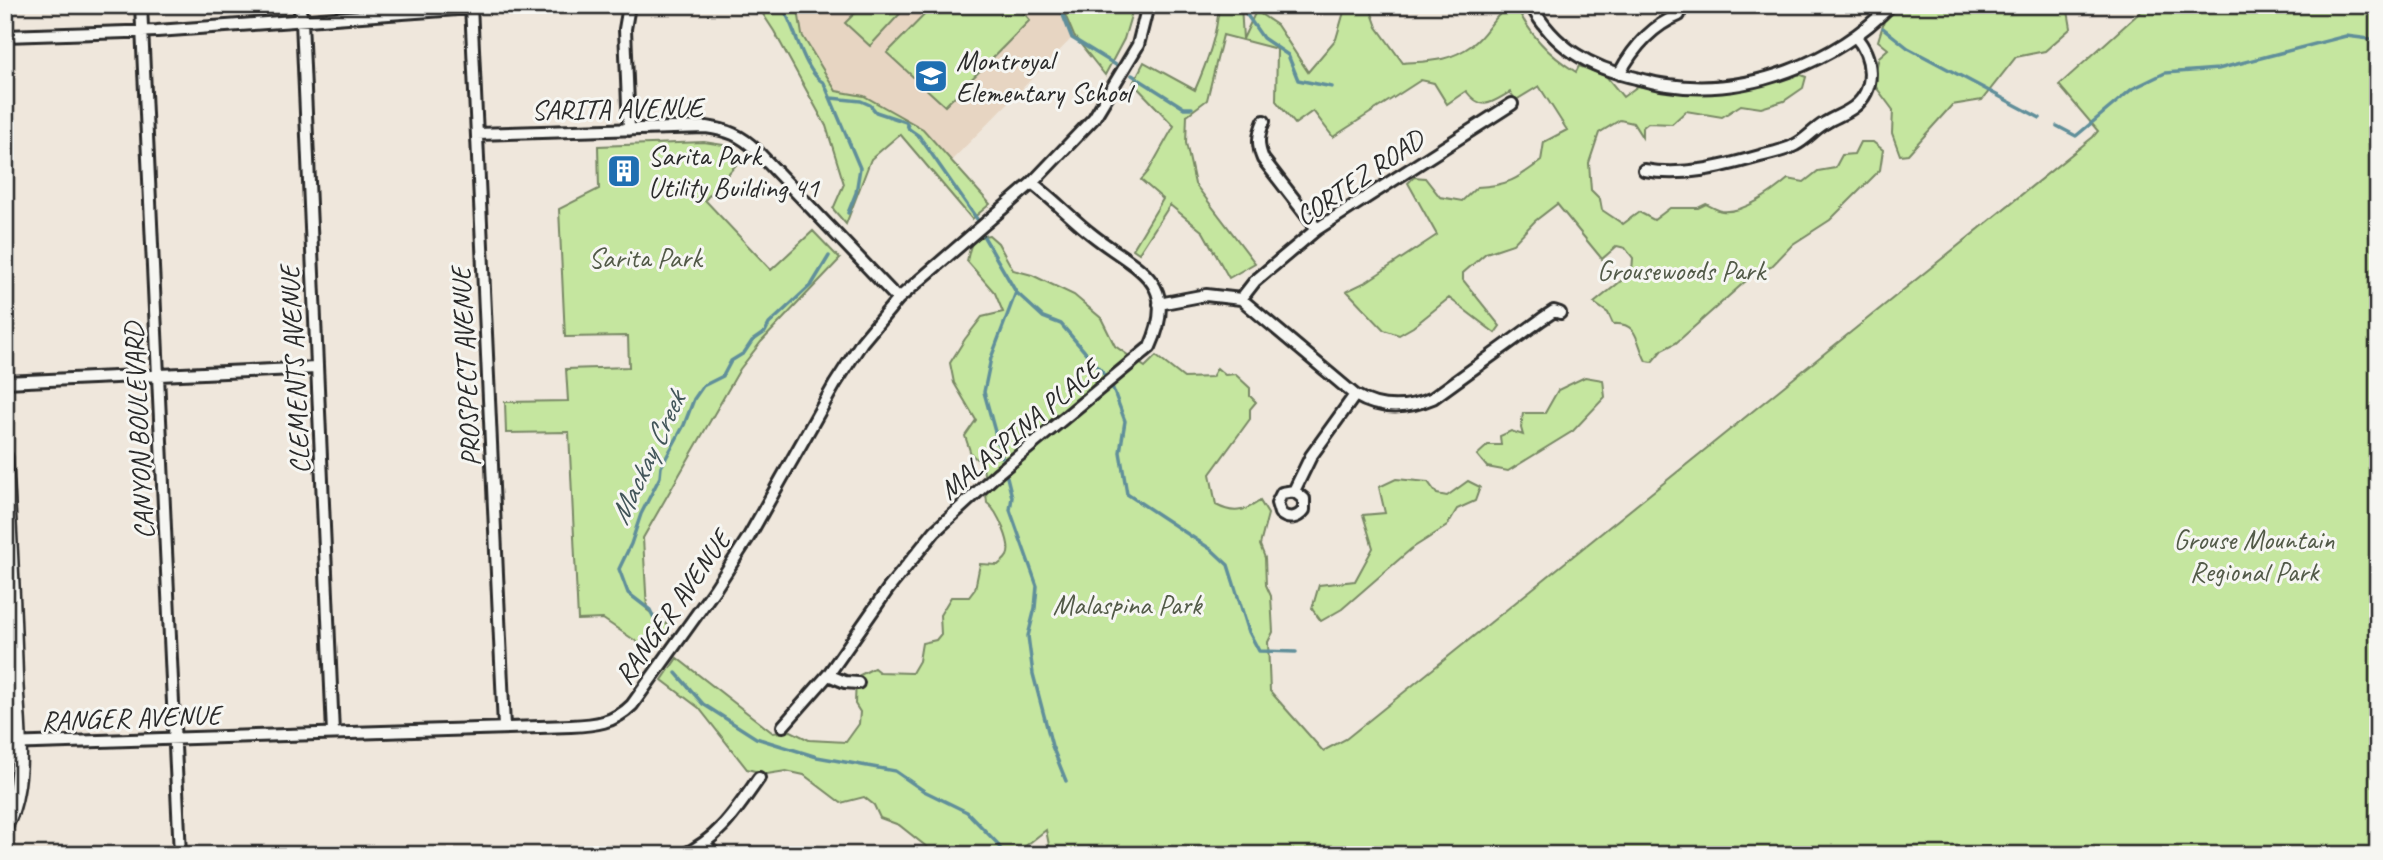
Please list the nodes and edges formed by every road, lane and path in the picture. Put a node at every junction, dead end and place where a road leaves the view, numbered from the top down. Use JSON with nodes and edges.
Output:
{"nodes":[{"id":1,"x":141,"y":5,"type":"edge"},
{"id":2,"x":299,"y":5,"type":"edge"},
{"id":3,"x":1148,"y":5,"type":"edge"},
{"id":4,"x":1891,"y":5,"type":"edge"},
{"id":5,"x":629,"y":6,"type":"edge"},
{"id":6,"x":1534,"y":6,"type":"edge"},
{"id":7,"x":471,"y":7,"type":"edge"},
{"id":8,"x":1679,"y":15,"type":"dead end"},
{"id":9,"x":302,"y":21,"type":"junction"},
{"id":10,"x":143,"y":31,"type":"junction"},
{"id":11,"x":5,"y":36,"type":"edge"},
{"id":12,"x":1855,"y":36,"type":"junction"},
{"id":13,"x":1619,"y":74,"type":"junction"},
{"id":14,"x":1512,"y":104,"type":"dead end"},
{"id":15,"x":1264,"y":121,"type":"dead end"},
{"id":16,"x":629,"y":130,"type":"junction"},
{"id":17,"x":477,"y":134,"type":"junction"},
{"id":18,"x":1644,"y":170,"type":"dead end"},
{"id":19,"x":1032,"y":183,"type":"junction"},
{"id":20,"x":1317,"y":229,"type":"junction"},
{"id":21,"x":898,"y":299,"type":"junction"},
{"id":22,"x":1241,"y":299,"type":"junction"},
{"id":23,"x":1159,"y":304,"type":"junction"},
{"id":24,"x":1560,"y":313,"type":"dead end"},
{"id":25,"x":316,"y":368,"type":"junction"},
{"id":26,"x":158,"y":376,"type":"junction"},
{"id":27,"x":5,"y":382,"type":"edge"},
{"id":28,"x":1355,"y":395,"type":"junction"},
{"id":29,"x":5,"y":457,"type":"edge"},
{"id":30,"x":1294,"y":491,"type":"dead end"},
{"id":31,"x":9,"y":620,"type":"edge"},
{"id":32,"x":828,"y":675,"type":"junction"},
{"id":33,"x":858,"y":683,"type":"dead end"},
{"id":34,"x":783,"y":726,"type":"dead end"},
{"id":35,"x":504,"y":727,"type":"junction"},
{"id":36,"x":333,"y":733,"type":"junction"},
{"id":37,"x":175,"y":739,"type":"junction"},
{"id":38,"x":11,"y":744,"type":"edge"},
{"id":39,"x":759,"y":778,"type":"dead end"},
{"id":40,"x":5,"y":826,"type":"edge"},
{"id":41,"x":705,"y":844,"type":"junction"},
{"id":42,"x":180,"y":855,"type":"edge"},
{"id":43,"x":683,"y":855,"type":"edge"},
{"id":44,"x":715,"y":855,"type":"edge"}],
"edges":[{"from":1,"to":10,"type":"street","name":"CANYON BOULEVARD"},
{"from":2,"to":9,"type":"street","name":"CLEMENTS AVENUE"},
{"from":3,"to":19,"type":"street","name":"RANGER AVENUE"},
{"from":4,"to":12,"type":"street"},
{"from":5,"to":16,"type":"street"},
{"from":6,"to":13,"type":"street"},
{"from":7,"to":9,"type":"street"},
{"from":7,"to":17,"type":"street","name":"PROSPECT AVENUE"},
{"from":8,"to":13,"type":"street"},
{"from":9,"to":10,"type":"street"},
{"from":9,"to":25,"type":"street","name":"CLEMENTS AVENUE"},
{"from":10,"to":11,"type":"street"},
{"from":10,"to":26,"type":"street","name":"CANYON BOULEVARD"},
{"from":12,"to":13,"type":"street"},
{"from":12,"to":18,"type":"street"},
{"from":14,"to":20,"type":"street","name":"CORTEZ ROAD"},
{"from":15,"to":20,"type":"street"},
{"from":16,"to":17,"type":"street","name":"SARITA AVENUE"},
{"from":16,"to":21,"type":"street","name":"SARITA AVENUE"},
{"from":17,"to":35,"type":"street","name":"PROSPECT AVENUE"},
{"from":19,"to":21,"type":"street","name":"RANGER AVENUE"},
{"from":19,"to":23,"type":"street"},
{"from":20,"to":22,"type":"street","name":"CORTEZ ROAD"},
{"from":21,"to":35,"type":"street","name":"RANGER AVENUE"},
{"from":22,"to":23,"type":"street"},
{"from":22,"to":28,"type":"street"},
{"from":23,"to":32,"type":"street","name":"MALASPINA PLACE"},
{"from":24,"to":28,"type":"street"},
{"from":25,"to":26,"type":"street"},
{"from":25,"to":36,"type":"street","name":"CLEMENTS AVENUE"},
{"from":26,"to":27,"type":"street"},
{"from":26,"to":37,"type":"street","name":"CANYON BOULEVARD"},
{"from":28,"to":30,"type":"street"},
{"from":29,"to":31,"type":"street"},
{"from":31,"to":38,"type":"street"},
{"from":32,"to":33,"type":"street"},
{"from":32,"to":34,"type":"street","name":"MALASPINA PLACE"},
{"from":35,"to":36,"type":"street","name":"RANGER AVENUE"},
{"from":36,"to":37,"type":"street","name":"RANGER AVENUE"},
{"from":37,"to":38,"type":"street","name":"RANGER AVENUE"},
{"from":37,"to":42,"type":"street","name":"CANYON BOULEVARD"},
{"from":38,"to":40,"type":"street"},
{"from":39,"to":41,"type":"street"},
{"from":41,"to":43,"type":"street"},
{"from":41,"to":44,"type":"street"}]}
